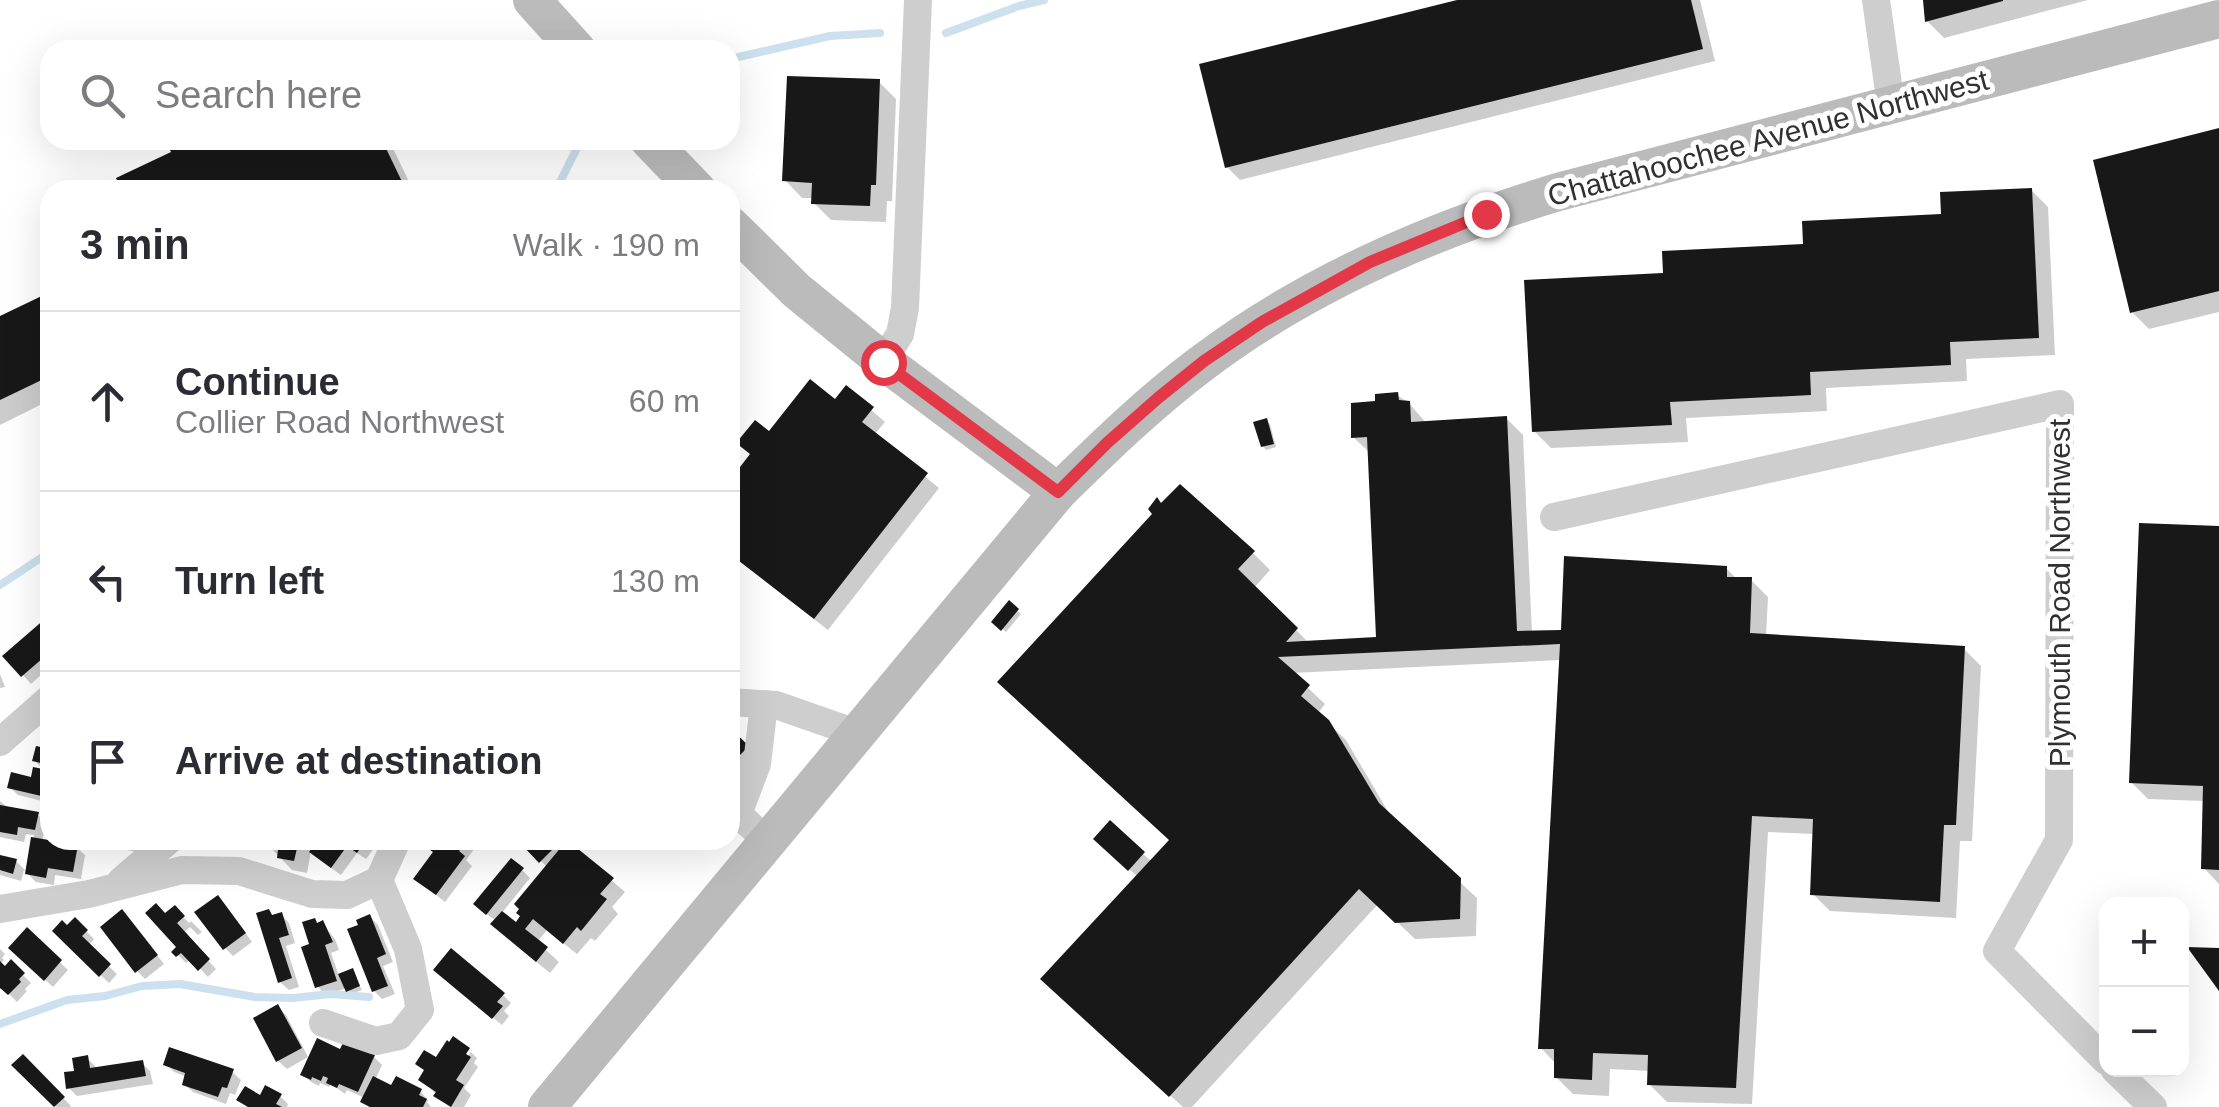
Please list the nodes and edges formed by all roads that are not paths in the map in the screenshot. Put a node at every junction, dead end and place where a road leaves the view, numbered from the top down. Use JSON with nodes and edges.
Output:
{"nodes":[{"id":1,"x":532,"y":0,"type":"edge"},
{"id":2,"x":918,"y":0,"type":"edge"},
{"id":3,"x":1876,"y":0,"type":"edge"},
{"id":4,"x":2219,"y":19,"type":"edge"},
{"id":5,"x":568,"y":40,"type":"edge"},
{"id":6,"x":1891,"y":105,"type":"junction"},
{"id":7,"x":659,"y":150,"type":"edge"},
{"id":8,"x":688,"y":180,"type":"edge"},
{"id":9,"x":740,"y":236,"type":"edge"},
{"id":10,"x":883,"y":362,"type":"junction"},
{"id":11,"x":1058,"y":492,"type":"junction"},
{"id":12,"x":1554,"y":517,"type":"dead end"},
{"id":13,"x":740,"y":703,"type":"edge"},
{"id":14,"x":764,"y":704,"type":"junction"},
{"id":15,"x":40,"y":707,"type":"edge"},
{"id":16,"x":856,"y":732,"type":"junction"},
{"id":17,"x":0,"y":742,"type":"edge"},
{"id":18,"x":740,"y":809,"type":"edge"},
{"id":19,"x":740,"y":816,"type":"edge"},
{"id":20,"x":767,"y":841,"type":"junction"},
{"id":21,"x":157,"y":850,"type":"edge"},
{"id":22,"x":393,"y":850,"type":"edge"},
{"id":23,"x":379,"y":880,"type":"junction"},
{"id":24,"x":114,"y":887,"type":"junction"},
{"id":25,"x":0,"y":909,"type":"edge"},
{"id":26,"x":323,"y":1023,"type":"dead end"},
{"id":27,"x":2099,"y":1053,"type":"edge"},
{"id":28,"x":2123,"y":1077,"type":"edge"},
{"id":29,"x":547,"y":1107,"type":"edge"},
{"id":30,"x":2153,"y":1107,"type":"edge"}],
"edges":[{"from":1,"to":5,"type":"street"},
{"from":2,"to":10,"type":"street"},
{"from":3,"to":6,"type":"street"},
{"from":4,"to":6,"type":"street","name":"Chattahoochee Avenue Northwest"},
{"from":6,"to":11,"type":"street","name":"Chattahoochee Avenue Northwest"},
{"from":7,"to":8,"type":"street"},
{"from":9,"to":10,"type":"street"},
{"from":10,"to":11,"type":"street"},
{"from":11,"to":16,"type":"street","name":"Chattahoochee Avenue Northwest"},
{"from":12,"to":27,"type":"street","name":"Plymouth Road Northwest"},
{"from":13,"to":14,"type":"street"},
{"from":14,"to":16,"type":"street"},
{"from":14,"to":18,"type":"street"},
{"from":15,"to":17,"type":"street"},
{"from":16,"to":20,"type":"street","name":"Chattahoochee Avenue Northwest"},
{"from":19,"to":20,"type":"street"},
{"from":20,"to":29,"type":"street","name":"Chattahoochee Avenue Northwest"},
{"from":21,"to":24,"type":"street"},
{"from":22,"to":23,"type":"street"},
{"from":23,"to":24,"type":"street"},
{"from":23,"to":26,"type":"street"},
{"from":24,"to":25,"type":"street"},
{"from":28,"to":30,"type":"street"}]}
